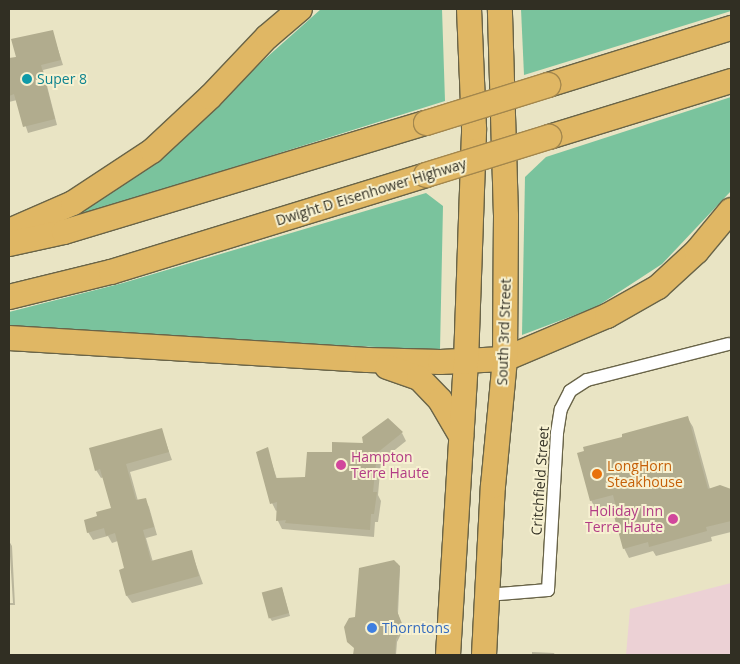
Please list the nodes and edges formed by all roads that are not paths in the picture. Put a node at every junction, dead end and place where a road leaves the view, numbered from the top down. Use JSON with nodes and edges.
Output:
{"nodes":[{"id":1,"x":300,"y":9,"type":"edge"},
{"id":2,"x":469,"y":9,"type":"edge"},
{"id":3,"x":500,"y":9,"type":"edge"},
{"id":4,"x":731,"y":28,"type":"edge"},
{"id":5,"x":731,"y":81,"type":"edge"},
{"id":6,"x":731,"y":210,"type":"edge"},
{"id":7,"x":9,"y":231,"type":"edge"},
{"id":8,"x":9,"y":244,"type":"edge"},
{"id":9,"x":9,"y":298,"type":"edge"},
{"id":10,"x":9,"y":338,"type":"edge"},
{"id":11,"x":728,"y":344,"type":"dead end"},
{"id":12,"x":505,"y":359,"type":"junction"},
{"id":13,"x":367,"y":360,"type":"junction"},
{"id":14,"x":466,"y":362,"type":"junction"},
{"id":15,"x":461,"y":436,"type":"junction"},
{"id":16,"x":487,"y":596,"type":"junction"},
{"id":17,"x":448,"y":655,"type":"edge"},
{"id":18,"x":484,"y":655,"type":"edge"}],
"edges":[{"from":1,"to":7,"type":"highway"},
{"from":2,"to":14,"type":"highway"},
{"from":3,"to":12,"type":"highway","name":"South 3rd Street"},
{"from":4,"to":8,"type":"highway","bridge":true},
{"from":5,"to":9,"type":"highway","name":"Dwight D Eisenhower Highway","bridge":true},
{"from":6,"to":12,"type":"highway"},
{"from":10,"to":13,"type":"highway"},
{"from":11,"to":16,"type":"street","name":"Critchfield Street"},
{"from":12,"to":14,"type":"highway"},
{"from":12,"to":16,"type":"highway","name":"South 3rd Street"},
{"from":13,"to":14,"type":"highway"},
{"from":13,"to":15,"type":"highway"},
{"from":14,"to":15,"type":"highway"},
{"from":15,"to":17,"type":"highway"},
{"from":16,"to":18,"type":"highway","name":"South 3rd Street"}]}
